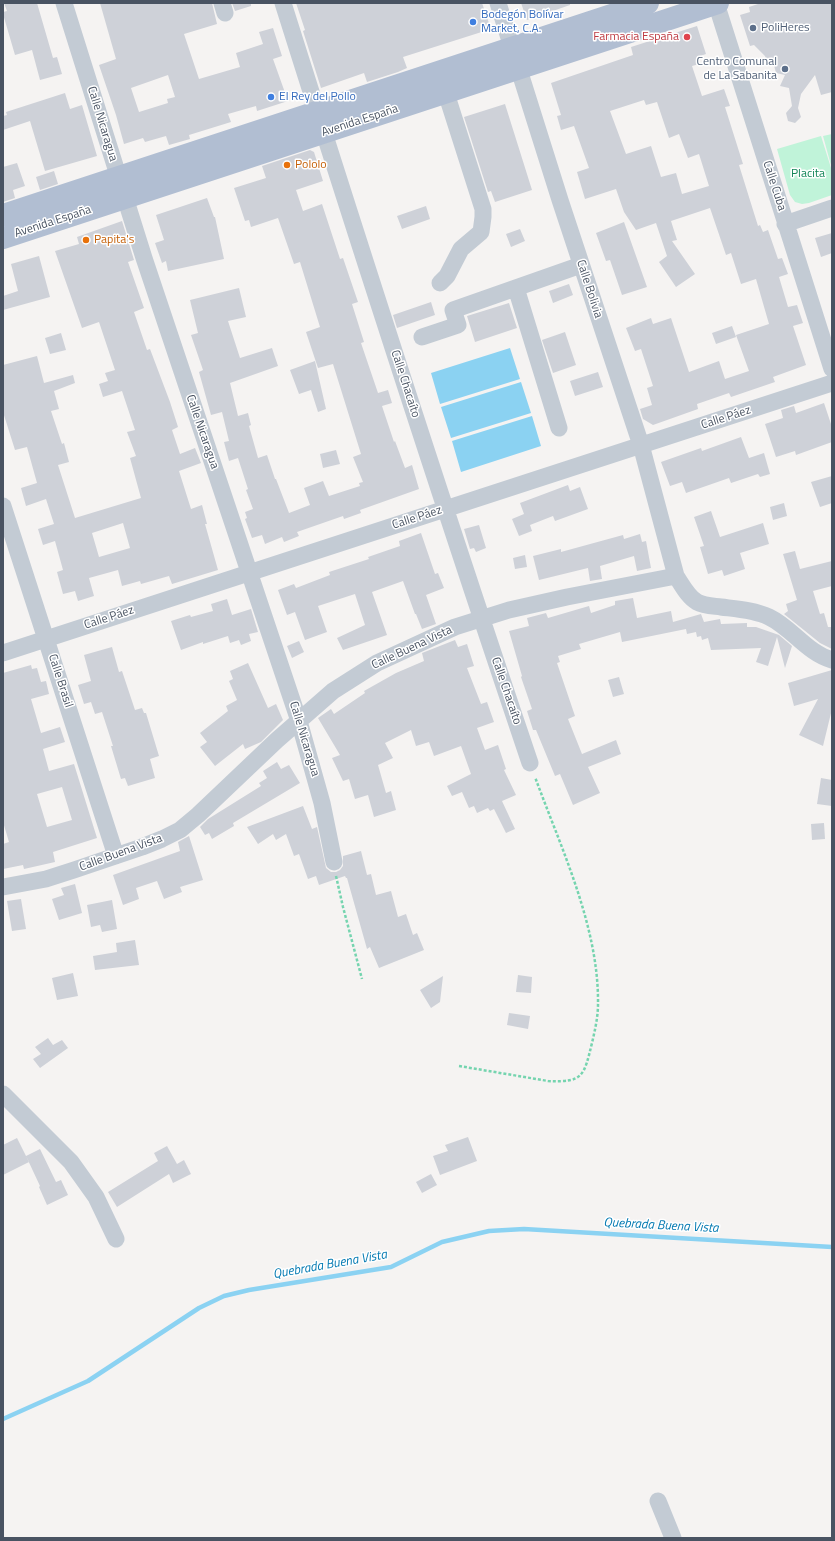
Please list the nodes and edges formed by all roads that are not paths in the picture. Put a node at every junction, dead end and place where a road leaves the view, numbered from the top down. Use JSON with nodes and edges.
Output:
{"nodes":[{"id":1,"x":64,"y":3,"type":"edge"},
{"id":2,"x":283,"y":3,"type":"edge"},
{"id":3,"x":498,"y":3,"type":"edge"},
{"id":4,"x":648,"y":3,"type":"edge"},
{"id":5,"x":717,"y":3,"type":"edge"},
{"id":6,"x":512,"y":48,"type":"junction"},
{"id":7,"x":518,"y":69,"type":"junction"},
{"id":8,"x":446,"y":93,"type":"junction"},
{"id":9,"x":317,"y":112,"type":"junction"},
{"id":10,"x":324,"y":133,"type":"junction"},
{"id":11,"x":118,"y":178,"type":"junction"},
{"id":12,"x":125,"y":198,"type":"junction"},
{"id":13,"x":832,"y":208,"type":"edge"},
{"id":14,"x":3,"y":215,"type":"edge"},
{"id":15,"x":785,"y":224,"type":"junction"},
{"id":16,"x":3,"y":238,"type":"edge"},
{"id":17,"x":582,"y":265,"type":"junction"},
{"id":18,"x":440,"y":283,"type":"dead end"},
{"id":19,"x":516,"y":288,"type":"junction"},
{"id":20,"x":422,"y":337,"type":"dead end"},
{"id":21,"x":832,"y":370,"type":"edge"},
{"id":22,"x":832,"y":383,"type":"edge"},
{"id":23,"x":559,"y":428,"type":"dead end"},
{"id":24,"x":641,"y":445,"type":"junction"},
{"id":25,"x":3,"y":506,"type":"edge"},
{"id":26,"x":446,"y":509,"type":"junction"},
{"id":27,"x":250,"y":573,"type":"junction"},
{"id":28,"x":676,"y":576,"type":"junction"},
{"id":29,"x":481,"y":618,"type":"junction"},
{"id":30,"x":46,"y":639,"type":"junction"},
{"id":31,"x":3,"y":653,"type":"edge"},
{"id":32,"x":832,"y":660,"type":"edge"},
{"id":33,"x":299,"y":721,"type":"junction"},
{"id":34,"x":530,"y":763,"type":"road end"},
{"id":35,"x":116,"y":856,"type":"junction"},
{"id":36,"x":334,"y":862,"type":"road end"},
{"id":37,"x":3,"y":887,"type":"edge"},
{"id":38,"x":3,"y":1094,"type":"edge"},
{"id":39,"x":116,"y":1239,"type":"dead end"},
{"id":40,"x":658,"y":1501,"type":"dead end"},
{"id":41,"x":673,"y":1538,"type":"edge"}],
"edges":[{"from":1,"to":11,"type":"street","name":"Calle Nicaragua"},
{"from":2,"to":9,"type":"street","name":"Calle Chacaíto"},
{"from":3,"to":6,"type":"street","name":"Calle Bolivia"},
{"from":4,"to":6,"type":"main road","name":"Avenida España"},
{"from":5,"to":7,"type":"main road","name":"Avenida España"},
{"from":5,"to":15,"type":"street","name":"Calle Cuba"},
{"from":6,"to":7,"type":"street","name":"Calle Bolivia"},
{"from":6,"to":9,"type":"main road","name":"Avenida España"},
{"from":7,"to":8,"type":"main road","name":"Avenida España"},
{"from":7,"to":17,"type":"street","name":"Calle Bolivia"},
{"from":8,"to":10,"type":"main road","name":"Avenida España"},
{"from":8,"to":18,"type":"street"},
{"from":9,"to":10,"type":"street","name":"Calle Chacaíto"},
{"from":9,"to":11,"type":"main road","name":"Avenida España"},
{"from":10,"to":12,"type":"main road","name":"Avenida España"},
{"from":10,"to":26,"type":"street","name":"Calle Chacaíto"},
{"from":11,"to":12,"type":"street","name":"Calle Nicaragua"},
{"from":11,"to":14,"type":"main road","name":"Avenida España"},
{"from":12,"to":16,"type":"main road","name":"Avenida España"},
{"from":12,"to":27,"type":"street","name":"Calle Nicaragua"},
{"from":13,"to":15,"type":"street"},
{"from":15,"to":21,"type":"street","name":"Calle Cuba"},
{"from":17,"to":19,"type":"street"},
{"from":17,"to":24,"type":"street","name":"Calle Bolivia"},
{"from":19,"to":20,"type":"street"},
{"from":19,"to":23,"type":"street"},
{"from":22,"to":24,"type":"street","name":"Calle Páez"},
{"from":24,"to":26,"type":"street","name":"Calle Páez"},
{"from":24,"to":28,"type":"street","name":"Calle Bolivia"},
{"from":25,"to":30,"type":"street","name":"Calle Brasil"},
{"from":26,"to":27,"type":"street","name":"Calle Páez"},
{"from":26,"to":29,"type":"street","name":"Calle Chacaíto"},
{"from":27,"to":30,"type":"street","name":"Calle Páez"},
{"from":27,"to":33,"type":"street","name":"Calle Nicaragua"},
{"from":28,"to":29,"type":"street","name":"Calle Buena Vista"},
{"from":28,"to":32,"type":"street"},
{"from":29,"to":33,"type":"street","name":"Calle Buena Vista"},
{"from":29,"to":34,"type":"street","name":"Calle Chacaíto"},
{"from":30,"to":31,"type":"street","name":"Calle Páez"},
{"from":30,"to":35,"type":"street","name":"Calle Brasil"},
{"from":33,"to":35,"type":"street","name":"Calle Buena Vista"},
{"from":33,"to":36,"type":"street","name":"Calle Nicaragua"},
{"from":35,"to":37,"type":"street","name":"Calle Buena Vista"},
{"from":38,"to":39,"type":"street"},
{"from":40,"to":41,"type":"street"}]}
